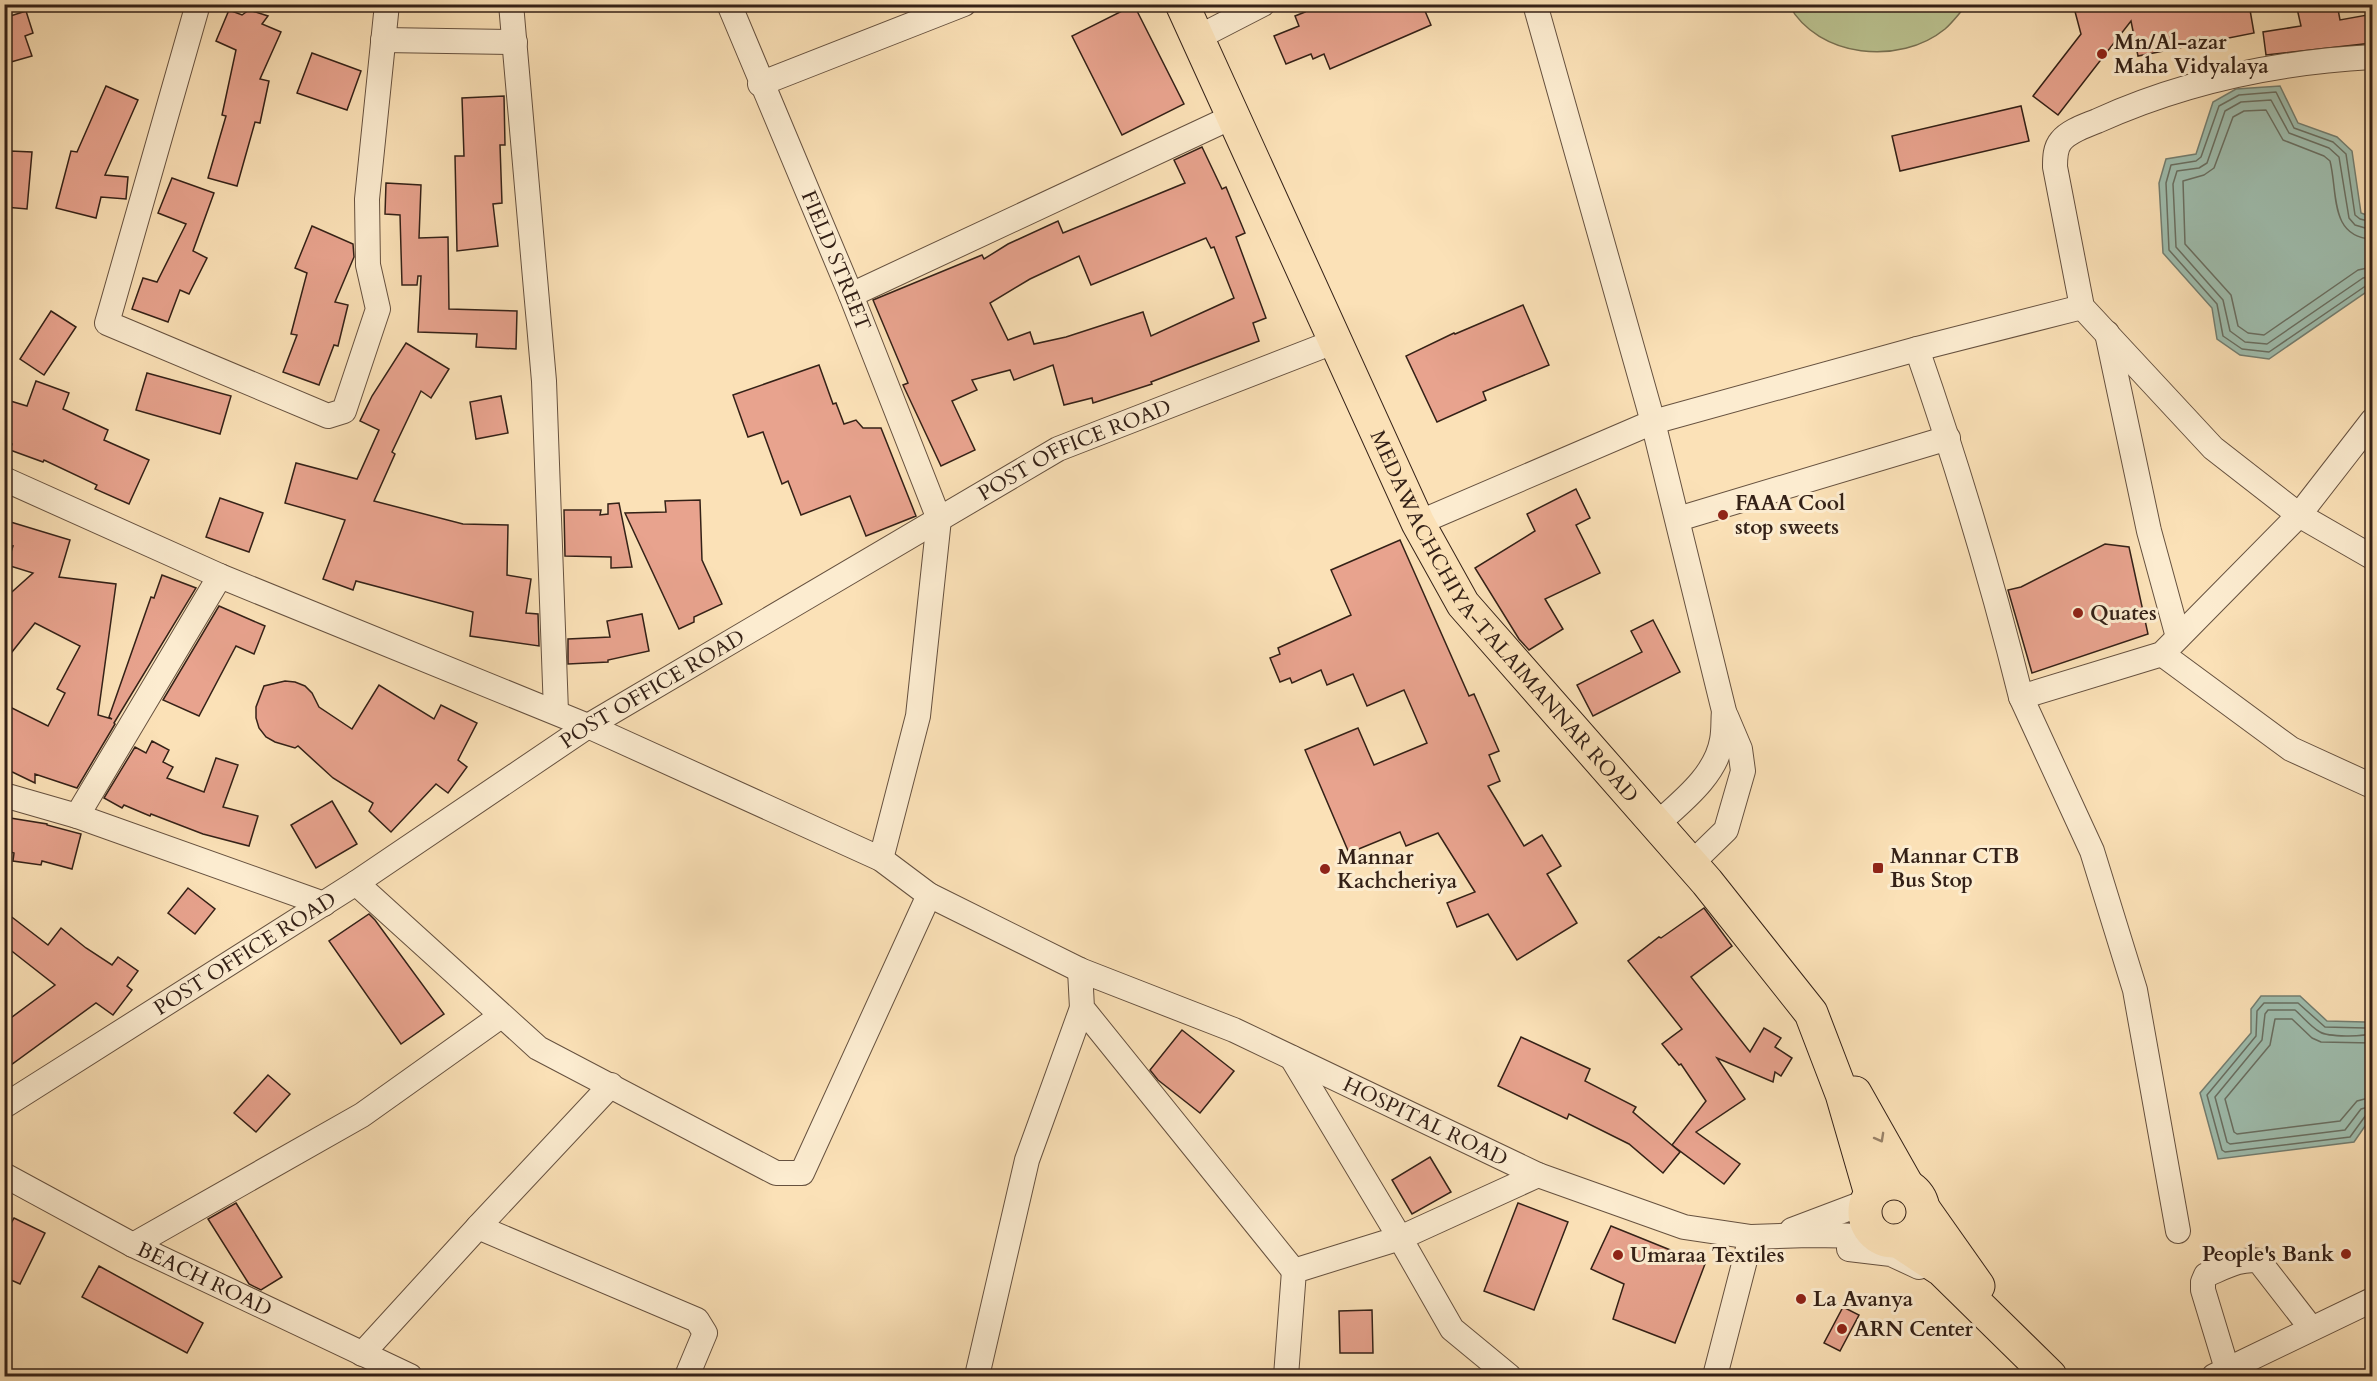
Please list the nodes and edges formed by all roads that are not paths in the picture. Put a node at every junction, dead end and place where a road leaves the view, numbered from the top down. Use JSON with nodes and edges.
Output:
{"nodes":[{"id":1,"x":198,"y":4,"type":"edge"},
{"id":2,"x":387,"y":4,"type":"edge"},
{"id":3,"x":511,"y":4,"type":"edge"},
{"id":4,"x":729,"y":4,"type":"edge"},
{"id":5,"x":964,"y":4,"type":"edge"},
{"id":6,"x":1182,"y":4,"type":"edge"},
{"id":7,"x":1263,"y":4,"type":"edge"},
{"id":8,"x":1535,"y":4,"type":"edge"},
{"id":9,"x":1197,"y":38,"type":"junction"},
{"id":10,"x":383,"y":40,"type":"junction"},
{"id":11,"x":515,"y":42,"type":"junction"},
{"id":12,"x":2373,"y":57,"type":"edge"},
{"id":13,"x":760,"y":84,"type":"junction"},
{"id":14,"x":1232,"y":117,"type":"junction"},
{"id":15,"x":850,"y":295,"type":"junction"},
{"id":16,"x":2082,"y":307,"type":"junction"},
{"id":17,"x":2107,"y":333,"type":"junction"},
{"id":18,"x":1336,"y":341,"type":"junction"},
{"id":19,"x":1917,"y":349,"type":"junction"},
{"id":20,"x":2373,"y":421,"type":"edge"},
{"id":21,"x":1653,"y":422,"type":"junction"},
{"id":22,"x":1948,"y":438,"type":"junction"},
{"id":23,"x":4,"y":479,"type":"edge"},
{"id":24,"x":2299,"y":515,"type":"junction"},
{"id":25,"x":939,"y":519,"type":"junction"},
{"id":26,"x":1678,"y":519,"type":"junction"},
{"id":27,"x":1419,"y":523,"type":"junction"},
{"id":28,"x":2373,"y":557,"type":"edge"},
{"id":29,"x":220,"y":576,"type":"junction"},
{"id":30,"x":2170,"y":645,"type":"junction"},
{"id":31,"x":2021,"y":697,"type":"junction"},
{"id":32,"x":1724,"y":711,"type":"junction"},
{"id":33,"x":556,"y":712,"type":"junction"},
{"id":34,"x":588,"y":726,"type":"junction"},
{"id":35,"x":2373,"y":786,"type":"edge"},
{"id":36,"x":4,"y":795,"type":"edge"},
{"id":37,"x":77,"y":816,"type":"junction"},
{"id":38,"x":1656,"y":825,"type":"junction"},
{"id":39,"x":881,"y":859,"type":"junction"},
{"id":40,"x":1691,"y":864,"type":"junction"},
{"id":41,"x":356,"y":883,"type":"junction"},
{"id":42,"x":929,"y":895,"type":"junction"},
{"id":43,"x":324,"y":904,"type":"junction"},
{"id":44,"x":1080,"y":970,"type":"junction"},
{"id":45,"x":1082,"y":1008,"type":"junction"},
{"id":46,"x":1811,"y":1013,"type":"junction"},
{"id":47,"x":501,"y":1016,"type":"junction"},
{"id":48,"x":1292,"y":1058,"type":"junction"},
{"id":49,"x":611,"y":1085,"type":"junction"},
{"id":50,"x":4,"y":1106,"type":"edge"},
{"id":51,"x":4,"y":1175,"type":"edge"},
{"id":52,"x":1538,"y":1175,"type":"junction"},
{"id":53,"x":1915,"y":1197,"type":"junction"},
{"id":54,"x":1868,"y":1198,"type":"junction"},
{"id":55,"x":477,"y":1227,"type":"junction"},
{"id":56,"x":2178,"y":1231,"type":"dead end"},
{"id":57,"x":1779,"y":1235,"type":"junction"},
{"id":58,"x":1751,"y":1237,"type":"junction"},
{"id":59,"x":1400,"y":1238,"type":"junction"},
{"id":60,"x":1888,"y":1238,"type":"junction"},
{"id":61,"x":133,"y":1245,"type":"junction"},
{"id":62,"x":1294,"y":1271,"type":"junction"},
{"id":63,"x":1959,"y":1287,"type":"junction"},
{"id":64,"x":2373,"y":1300,"type":"edge"},
{"id":65,"x":2312,"y":1328,"type":"junction"},
{"id":66,"x":2021,"y":1349,"type":"junction"},
{"id":67,"x":362,"y":1354,"type":"junction"},
{"id":68,"x":2220,"y":1373,"type":"edge"},
{"id":69,"x":410,"y":1377,"type":"edge"},
{"id":70,"x":687,"y":1377,"type":"edge"},
{"id":71,"x":977,"y":1377,"type":"edge"},
{"id":72,"x":1286,"y":1377,"type":"edge"},
{"id":73,"x":1509,"y":1377,"type":"edge"},
{"id":74,"x":1715,"y":1377,"type":"edge"},
{"id":75,"x":2050,"y":1377,"type":"edge"}],
"edges":[{"from":1,"to":10,"type":"street"},
{"from":2,"to":10,"type":"street"},
{"from":3,"to":11,"type":"street"},
{"from":4,"to":13,"type":"street","name":"FIELD STREET"},
{"from":5,"to":13,"type":"street"},
{"from":6,"to":9,"type":"highway","name":"MEDAWACHCHIYA-TALAIMANNAR ROAD"},
{"from":7,"to":9,"type":"street"},
{"from":8,"to":21,"type":"street"},
{"from":9,"to":14,"type":"highway","name":"MEDAWACHCHIYA-TALAIMANNAR ROAD"},
{"from":10,"to":11,"type":"street"},
{"from":11,"to":33,"type":"street"},
{"from":12,"to":16,"type":"street"},
{"from":13,"to":15,"type":"street","name":"FIELD STREET"},
{"from":14,"to":15,"type":"street"},
{"from":14,"to":18,"type":"highway","name":"MEDAWACHCHIYA-TALAIMANNAR ROAD"},
{"from":15,"to":25,"type":"street","name":"FIELD STREET"},
{"from":16,"to":17,"type":"street"},
{"from":16,"to":19,"type":"street"},
{"from":17,"to":24,"type":"street"},
{"from":17,"to":30,"type":"street"},
{"from":18,"to":25,"type":"street","name":"POST OFFICE ROAD"},
{"from":18,"to":27,"type":"highway","name":"MEDAWACHCHIYA-TALAIMANNAR ROAD"},
{"from":19,"to":21,"type":"street"},
{"from":19,"to":22,"type":"street"},
{"from":20,"to":24,"type":"street"},
{"from":21,"to":26,"type":"street"},
{"from":21,"to":27,"type":"street"},
{"from":22,"to":26,"type":"street"},
{"from":22,"to":31,"type":"street"},
{"from":23,"to":29,"type":"street","name":"HOSPITAL ROAD"},
{"from":24,"to":28,"type":"street"},
{"from":24,"to":30,"type":"street"},
{"from":25,"to":34,"type":"street","name":"POST OFFICE ROAD"},
{"from":25,"to":39,"type":"street"},
{"from":26,"to":32,"type":"street"},
{"from":27,"to":38,"type":"highway","name":"MEDAWACHCHIYA-TALAIMANNAR ROAD"},
{"from":29,"to":33,"type":"street","name":"HOSPITAL ROAD"},
{"from":29,"to":37,"type":"street"},
{"from":30,"to":31,"type":"street"},
{"from":30,"to":35,"type":"street"},
{"from":31,"to":56,"type":"street"},
{"from":32,"to":38,"type":"street"},
{"from":32,"to":40,"type":"street"},
{"from":33,"to":34,"type":"street","name":"HOSPITAL ROAD"},
{"from":34,"to":39,"type":"street","name":"HOSPITAL ROAD"},
{"from":34,"to":41,"type":"street","name":"POST OFFICE ROAD"},
{"from":36,"to":37,"type":"street"},
{"from":37,"to":43,"type":"street"},
{"from":38,"to":40,"type":"highway","name":"MEDAWACHCHIYA-TALAIMANNAR ROAD"},
{"from":39,"to":42,"type":"street","name":"HOSPITAL ROAD"},
{"from":40,"to":46,"type":"highway","name":"MEDAWACHCHIYA-TALAIMANNAR ROAD"},
{"from":41,"to":43,"type":"street","name":"POST OFFICE ROAD"},
{"from":41,"to":47,"type":"street"},
{"from":42,"to":44,"type":"street","name":"HOSPITAL ROAD"},
{"from":42,"to":49,"type":"street"},
{"from":43,"to":50,"type":"street","name":"POST OFFICE ROAD"},
{"from":44,"to":45,"type":"street"},
{"from":44,"to":48,"type":"street","name":"HOSPITAL ROAD"},
{"from":45,"to":62,"type":"street"},
{"from":45,"to":71,"type":"street"},
{"from":46,"to":53,"type":"highway","one_way":true},
{"from":46,"to":54,"type":"highway","name":"MEDAWACHCHIYA-TALAIMANNAR ROAD"},
{"from":47,"to":49,"type":"street"},
{"from":47,"to":61,"type":"street"},
{"from":48,"to":52,"type":"street","name":"HOSPITAL ROAD"},
{"from":48,"to":59,"type":"street"},
{"from":49,"to":55,"type":"street"},
{"from":51,"to":61,"type":"street","name":"BEACH ROAD"},
{"from":52,"to":58,"type":"street","name":"HOSPITAL ROAD"},
{"from":52,"to":59,"type":"street"},
{"from":53,"to":54,"type":"highway"},
{"from":53,"to":60,"type":"highway"},
{"from":53,"to":66,"type":"highway"},
{"from":54,"to":57,"type":"street"},
{"from":54,"to":60,"type":"highway"},
{"from":55,"to":67,"type":"street"},
{"from":55,"to":70,"type":"street"},
{"from":57,"to":58,"type":"street","name":"HOSPITAL ROAD"},
{"from":57,"to":60,"type":"street","name":"HOSPITAL ROAD"},
{"from":57,"to":63,"type":"street","name":"HOSPITAL ROAD"},
{"from":58,"to":74,"type":"street"},
{"from":59,"to":62,"type":"street"},
{"from":59,"to":73,"type":"street"},
{"from":60,"to":63,"type":"highway"},
{"from":61,"to":67,"type":"street","name":"BEACH ROAD"},
{"from":62,"to":72,"type":"street"},
{"from":63,"to":66,"type":"highway"},
{"from":64,"to":65,"type":"street"},
{"from":65,"to":68,"type":"street"},
{"from":65,"to":68,"type":"street"},
{"from":66,"to":75,"type":"highway"},
{"from":67,"to":69,"type":"street","name":"BEACH ROAD"}]}
